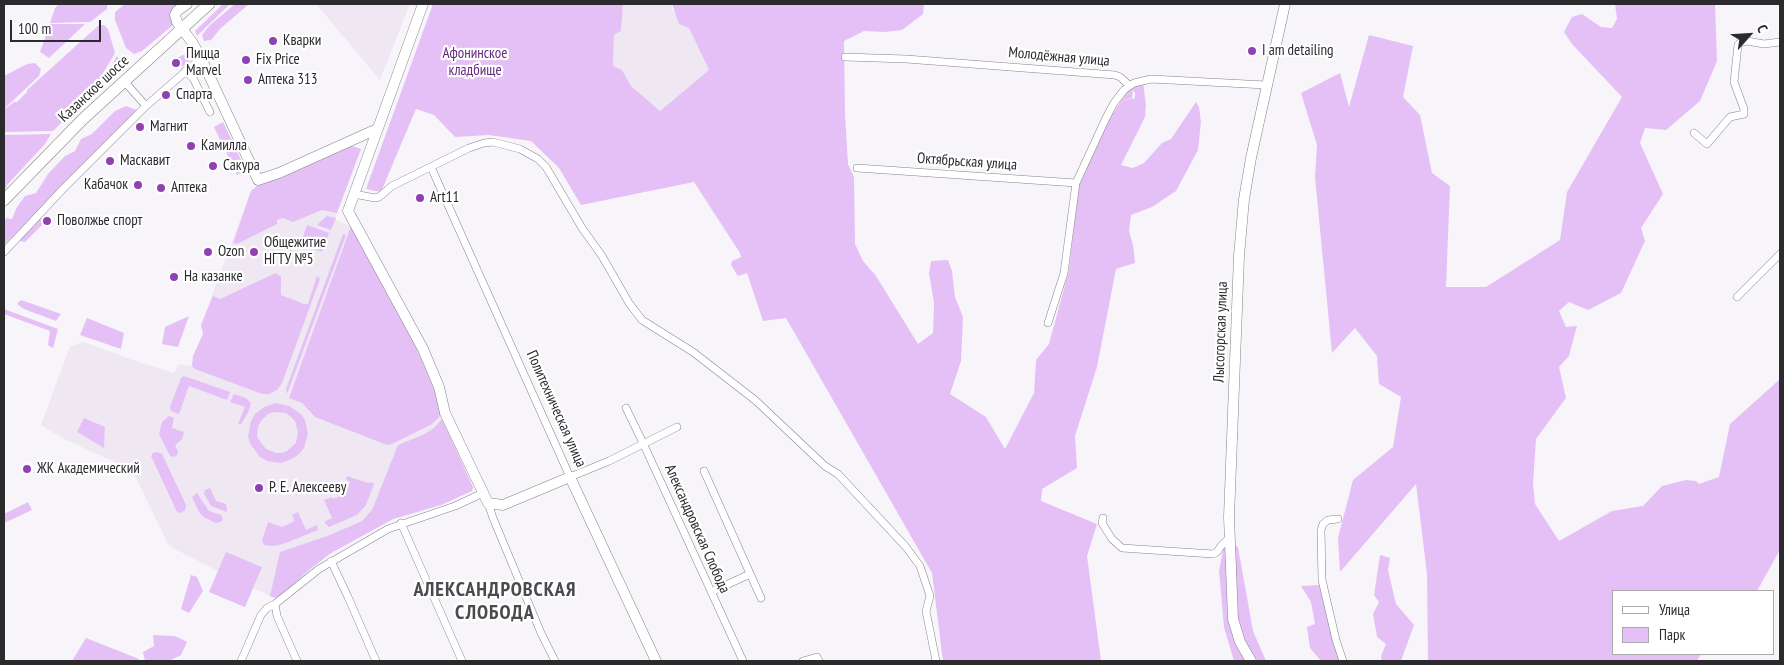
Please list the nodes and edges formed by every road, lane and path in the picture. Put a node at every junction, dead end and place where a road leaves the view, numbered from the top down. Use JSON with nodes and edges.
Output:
{"nodes":[{"id":1,"x":187,"y":4,"type":"edge"},
{"id":2,"x":209,"y":4,"type":"edge"},
{"id":3,"x":423,"y":4,"type":"edge"},
{"id":4,"x":1285,"y":4,"type":"edge"},
{"id":5,"x":181,"y":29,"type":"junction"},
{"id":6,"x":1780,"y":42,"type":"edge"},
{"id":7,"x":846,"y":57,"type":"dead end"},
{"id":8,"x":201,"y":58,"type":"junction"},
{"id":9,"x":185,"y":71,"type":"junction"},
{"id":10,"x":124,"y":81,"type":"junction"},
{"id":11,"x":1129,"y":85,"type":"junction"},
{"id":12,"x":1266,"y":85,"type":"junction"},
{"id":13,"x":146,"y":106,"type":"junction"},
{"id":14,"x":210,"y":112,"type":"dead end"},
{"id":15,"x":377,"y":129,"type":"junction"},
{"id":16,"x":1694,"y":133,"type":"dead end"},
{"id":17,"x":354,"y":140,"type":"junction"},
{"id":18,"x":370,"y":151,"type":"junction"},
{"id":19,"x":431,"y":167,"type":"junction"},
{"id":20,"x":857,"y":168,"type":"dead end"},
{"id":21,"x":1076,"y":183,"type":"junction"},
{"id":22,"x":354,"y":194,"type":"junction"},
{"id":23,"x":4,"y":200,"type":"edge"},
{"id":24,"x":4,"y":252,"type":"edge"},
{"id":25,"x":1780,"y":254,"type":"edge"},
{"id":26,"x":1737,"y":297,"type":"dead end"},
{"id":27,"x":1048,"y":323,"type":"dead end"},
{"id":28,"x":626,"y":408,"type":"dead end"},
{"id":29,"x":677,"y":426,"type":"dead end"},
{"id":30,"x":643,"y":443,"type":"junction"},
{"id":31,"x":704,"y":471,"type":"dead end"},
{"id":32,"x":570,"y":476,"type":"junction"},
{"id":33,"x":482,"y":492,"type":"junction"},
{"id":34,"x":488,"y":504,"type":"junction"},
{"id":35,"x":1103,"y":518,"type":"dead end"},
{"id":36,"x":1338,"y":519,"type":"dead end"},
{"id":37,"x":401,"y":524,"type":"junction"},
{"id":38,"x":1230,"y":538,"type":"junction"},
{"id":39,"x":331,"y":561,"type":"junction"},
{"id":40,"x":750,"y":574,"type":"junction"},
{"id":41,"x":711,"y":592,"type":"junction"},
{"id":42,"x":761,"y":598,"type":"dead end"},
{"id":43,"x":275,"y":604,"type":"junction"},
{"id":44,"x":242,"y":661,"type":"edge"},
{"id":45,"x":297,"y":661,"type":"edge"},
{"id":46,"x":376,"y":661,"type":"edge"},
{"id":47,"x":462,"y":661,"type":"edge"},
{"id":48,"x":555,"y":661,"type":"edge"},
{"id":49,"x":656,"y":661,"type":"edge"},
{"id":50,"x":742,"y":661,"type":"edge"},
{"id":51,"x":803,"y":661,"type":"edge"},
{"id":52,"x":819,"y":661,"type":"edge"},
{"id":53,"x":936,"y":661,"type":"edge"},
{"id":54,"x":1251,"y":661,"type":"edge"},
{"id":55,"x":1343,"y":661,"type":"edge"}],
"edges":[{"from":1,"to":5,"type":"street"},
{"from":2,"to":5,"type":"main road","name":"Казанское шоссе"},
{"from":3,"to":15,"type":"street"},
{"from":4,"to":12,"type":"street","name":"Лысогорская улица"},
{"from":5,"to":8,"type":"street"},
{"from":5,"to":10,"type":"main road","name":"Казанское шоссе"},
{"from":6,"to":16,"type":"street"},
{"from":7,"to":11,"type":"street","name":"Молодёжная улица"},
{"from":8,"to":9,"type":"street"},
{"from":8,"to":17,"type":"street"},
{"from":9,"to":13,"type":"street"},
{"from":9,"to":14,"type":"street"},
{"from":10,"to":13,"type":"street"},
{"from":10,"to":23,"type":"main road","name":"Казанское шоссе"},
{"from":11,"to":12,"type":"street"},
{"from":11,"to":21,"type":"street"},
{"from":12,"to":38,"type":"street","name":"Лысогорская улица"},
{"from":13,"to":24,"type":"street"},
{"from":15,"to":17,"type":"street"},
{"from":15,"to":18,"type":"street"},
{"from":17,"to":18,"type":"street"},
{"from":18,"to":22,"type":"street"},
{"from":19,"to":22,"type":"street"},
{"from":19,"to":32,"type":"street","name":"Политехническая улица"},
{"from":19,"to":53,"type":"street"},
{"from":20,"to":21,"type":"street","name":"Октябрьская улица"},
{"from":21,"to":27,"type":"street"},
{"from":22,"to":33,"type":"street"},
{"from":25,"to":26,"type":"street"},
{"from":28,"to":30,"type":"street","name":"Александровская Слобода"},
{"from":29,"to":30,"type":"street"},
{"from":30,"to":32,"type":"street"},
{"from":30,"to":41,"type":"street","name":"Александровская Слобода"},
{"from":31,"to":40,"type":"street"},
{"from":32,"to":34,"type":"street"},
{"from":32,"to":49,"type":"street","name":"Политехническая улица"},
{"from":33,"to":34,"type":"street"},
{"from":33,"to":37,"type":"street"},
{"from":34,"to":48,"type":"street"},
{"from":35,"to":38,"type":"street"},
{"from":36,"to":55,"type":"street"},
{"from":37,"to":39,"type":"street"},
{"from":37,"to":47,"type":"street"},
{"from":38,"to":54,"type":"street","name":"Лысогорская улица"},
{"from":39,"to":43,"type":"street"},
{"from":39,"to":46,"type":"street"},
{"from":40,"to":41,"type":"street"},
{"from":40,"to":42,"type":"street"},
{"from":41,"to":50,"type":"street","name":"Александровская Слобода"},
{"from":43,"to":44,"type":"street"},
{"from":43,"to":45,"type":"street"},
{"from":51,"to":52,"type":"street"}]}
